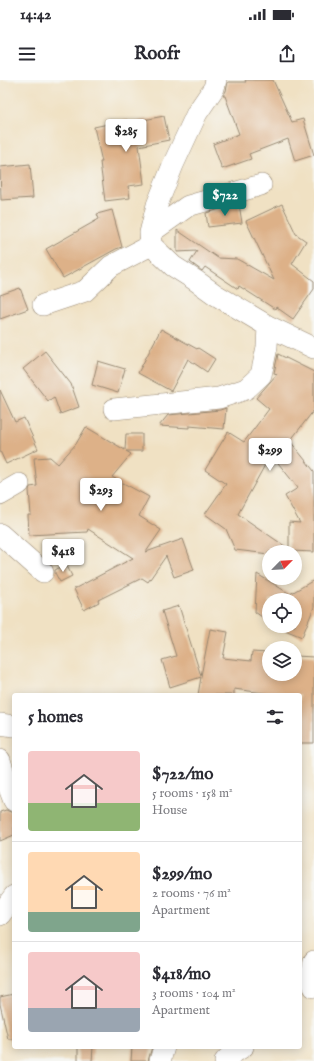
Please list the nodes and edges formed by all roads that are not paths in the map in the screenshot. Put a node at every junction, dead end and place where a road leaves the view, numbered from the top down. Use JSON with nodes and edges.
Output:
{"nodes":[{"id":1,"x":216,"y":80,"type":"edge"},
{"id":2,"x":261,"y":185,"type":"dead end"},
{"id":3,"x":150,"y":239,"type":"junction"},
{"id":4,"x":43,"y":305,"type":"dead end"},
{"id":5,"x":268,"y":326,"type":"junction"},
{"id":6,"x":314,"y":348,"type":"edge"},
{"id":7,"x":114,"y":409,"type":"dead end"},
{"id":8,"x":19,"y":484,"type":"dead end"},
{"id":9,"x":0,"y":495,"type":"edge"},
{"id":10,"x":0,"y":534,"type":"edge"},
{"id":11,"x":43,"y":572,"type":"dead end"},
{"id":12,"x":0,"y":724,"type":"edge"},
{"id":13,"x":12,"y":726,"type":"edge"},
{"id":14,"x":0,"y":760,"type":"edge"},
{"id":15,"x":7,"y":790,"type":"edge"},
{"id":16,"x":12,"y":899,"type":"edge"},
{"id":17,"x":0,"y":915,"type":"edge"},
{"id":18,"x":314,"y":953,"type":"edge"},
{"id":19,"x":302,"y":954,"type":"edge"},
{"id":20,"x":314,"y":961,"type":"edge"},
{"id":21,"x":314,"y":987,"type":"edge"},
{"id":22,"x":163,"y":1049,"type":"edge"},
{"id":23,"x":240,"y":1049,"type":"edge"},
{"id":24,"x":160,"y":1061,"type":"edge"},
{"id":25,"x":225,"y":1061,"type":"edge"}],
"edges":[{"from":1,"to":3,"type":"street"},
{"from":2,"to":3,"type":"street"},
{"from":3,"to":4,"type":"street"},
{"from":3,"to":5,"type":"street"},
{"from":5,"to":6,"type":"street"},
{"from":5,"to":7,"type":"street"},
{"from":8,"to":9,"type":"street"},
{"from":10,"to":11,"type":"street"},
{"from":12,"to":13,"type":"street"},
{"from":14,"to":15,"type":"street"},
{"from":16,"to":17,"type":"street"},
{"from":18,"to":19,"type":"street"},
{"from":20,"to":21,"type":"street"},
{"from":22,"to":24,"type":"street"},
{"from":23,"to":25,"type":"street"}]}
